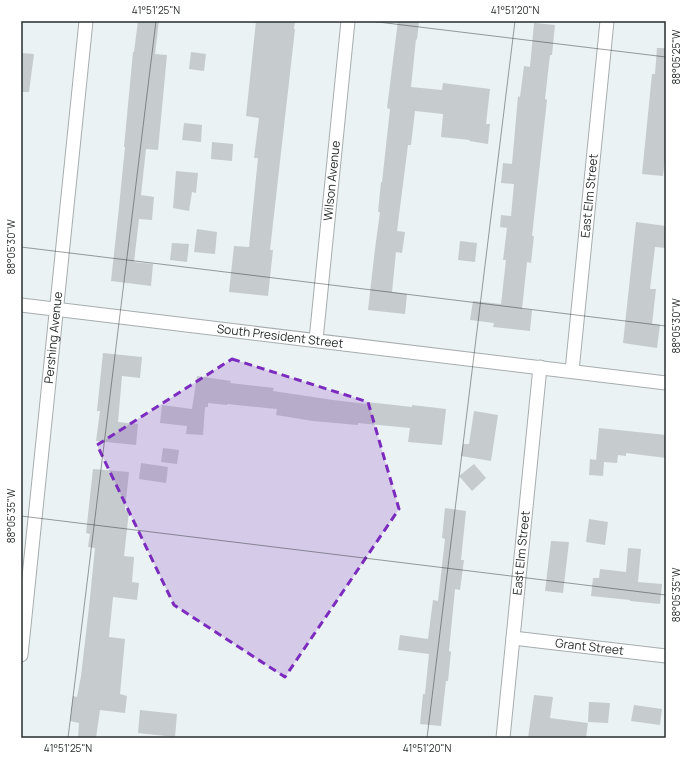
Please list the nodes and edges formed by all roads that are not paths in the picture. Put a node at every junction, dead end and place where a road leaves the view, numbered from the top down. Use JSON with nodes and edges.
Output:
{"nodes":[{"id":1,"x":86,"y":21,"type":"edge"},
{"id":2,"x":348,"y":21,"type":"edge"},
{"id":3,"x":607,"y":21,"type":"edge"},
{"id":4,"x":21,"y":305,"type":"edge"},
{"id":5,"x":56,"y":310,"type":"junction"},
{"id":6,"x":316,"y":340,"type":"junction"},
{"id":7,"x":540,"y":367,"type":"junction"},
{"id":8,"x":572,"y":371,"type":"junction"},
{"id":9,"x":666,"y":383,"type":"edge"},
{"id":10,"x":513,"y":638,"type":"junction"},
{"id":11,"x":21,"y":655,"type":"edge"},
{"id":12,"x":666,"y":656,"type":"edge"},
{"id":13,"x":503,"y":738,"type":"edge"}],
"edges":[{"from":1,"to":5,"type":"street","name":"Pershing Avenue"},
{"from":2,"to":6,"type":"street","name":"Wilson Avenue"},
{"from":3,"to":8,"type":"street","name":"East Elm Street"},
{"from":4,"to":5,"type":"street","name":"South President Street"},
{"from":5,"to":6,"type":"street","name":"South President Street"},
{"from":5,"to":11,"type":"street","name":"Pershing Avenue"},
{"from":6,"to":7,"type":"street","name":"South President Street"},
{"from":7,"to":8,"type":"street","name":"South President Street"},
{"from":7,"to":10,"type":"street","name":"East Elm Street"},
{"from":8,"to":9,"type":"street"},
{"from":10,"to":12,"type":"street","name":"Grant Street"},
{"from":10,"to":13,"type":"street","name":"East Elm Street"}]}
